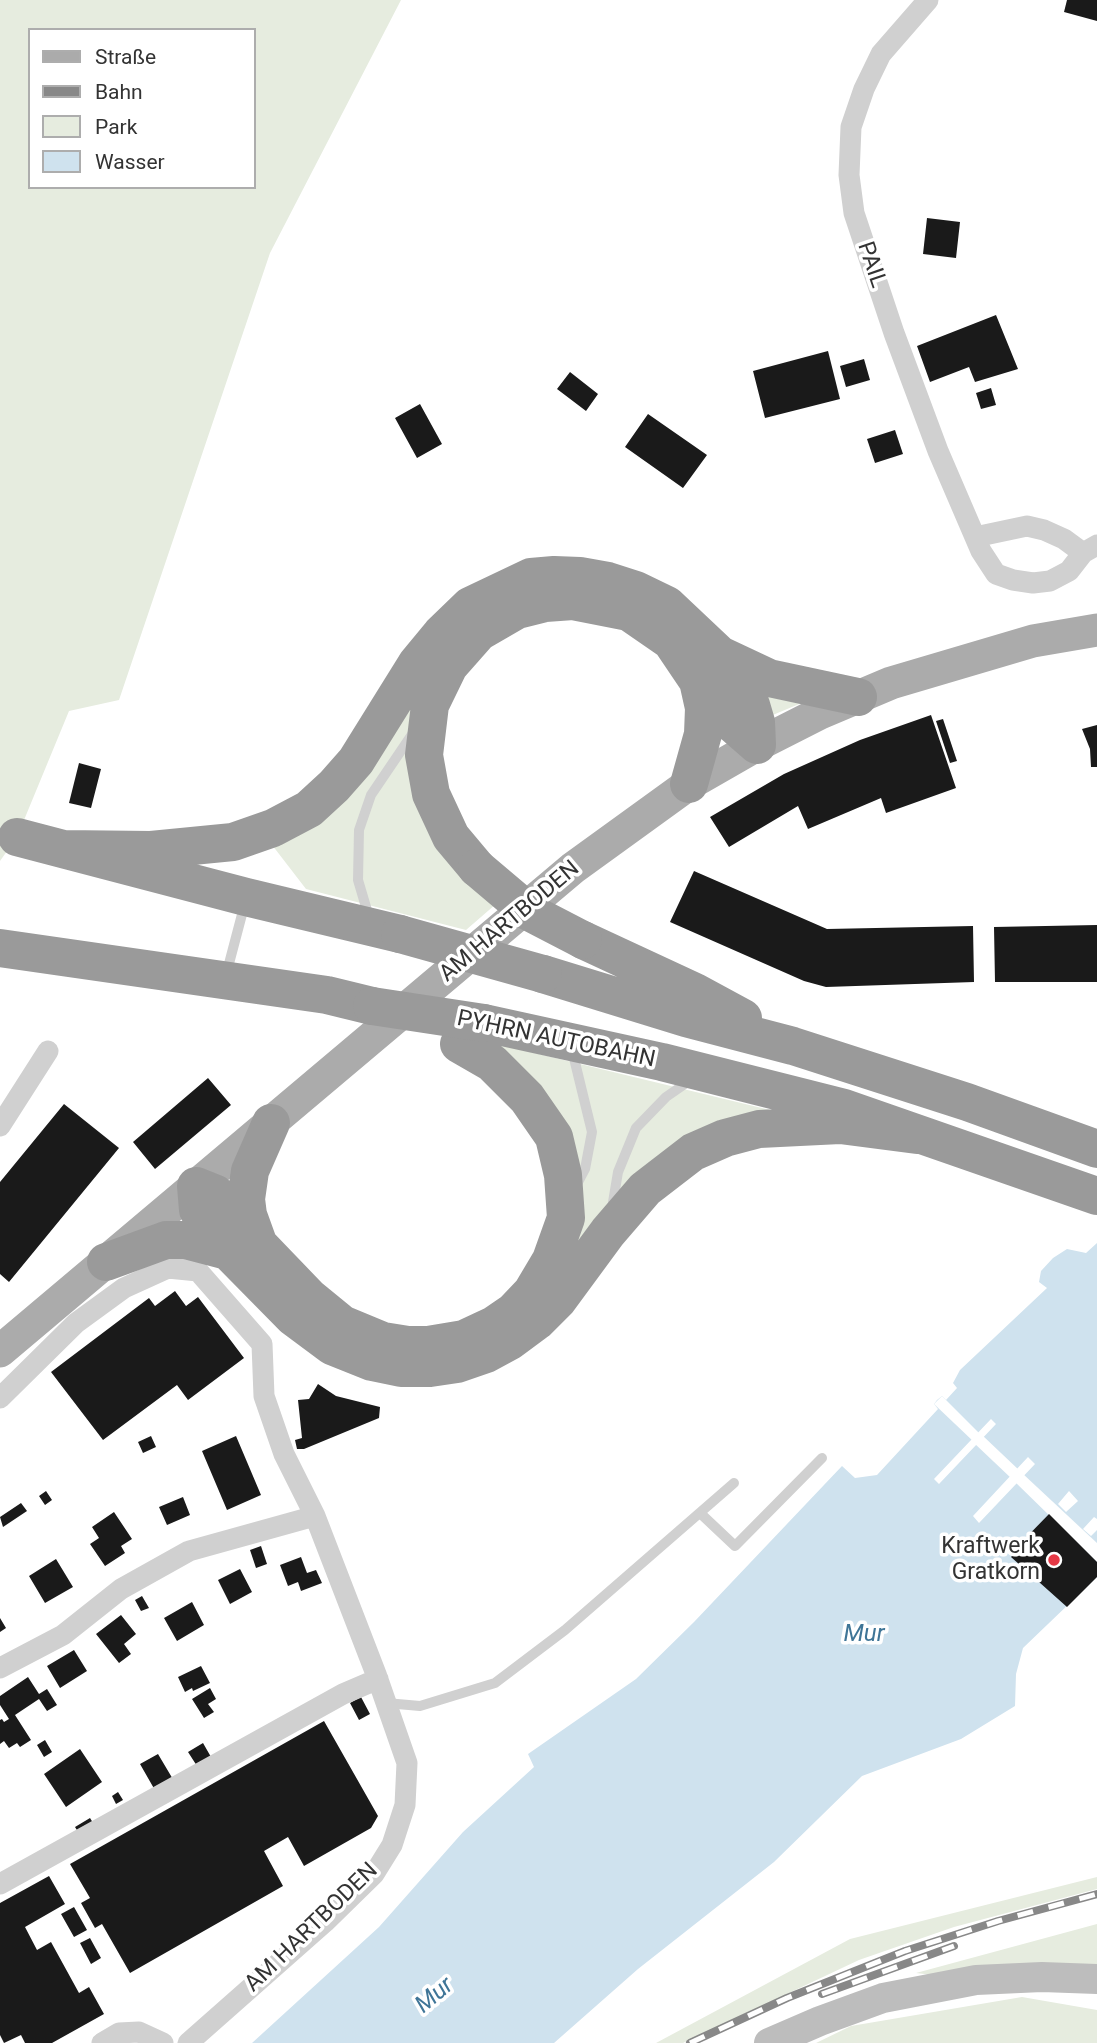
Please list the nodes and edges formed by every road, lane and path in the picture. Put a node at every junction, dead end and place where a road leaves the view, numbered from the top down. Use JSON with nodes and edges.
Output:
{"nodes":[{"id":1,"x":928,"y":0,"type":"edge"},
{"id":2,"x":975,"y":537,"type":"junction"},
{"id":3,"x":1090,"y":549,"type":"edge"},
{"id":4,"x":1097,"y":630,"type":"edge"},
{"id":5,"x":709,"y":668,"type":"junction"},
{"id":6,"x":858,"y":697,"type":"junction"},
{"id":7,"x":430,"y":708,"type":"junction"},
{"id":8,"x":757,"y":745,"type":"junction"},
{"id":9,"x":689,"y":784,"type":"junction"},
{"id":10,"x":17,"y":836,"type":"dead end"},
{"id":11,"x":62,"y":849,"type":"junction"},
{"id":12,"x":246,"y":897,"type":"junction"},
{"id":13,"x":386,"y":930,"type":"junction"},
{"id":14,"x":0,"y":947,"type":"edge"},
{"id":15,"x":225,"y":979,"type":"junction"},
{"id":16,"x":472,"y":1034,"type":"junction"},
{"id":17,"x":569,"y":1042,"type":"junction"},
{"id":18,"x":793,"y":1046,"type":"junction"},
{"id":19,"x":48,"y":1051,"type":"dead end"},
{"id":20,"x":702,"y":1072,"type":"junction"},
{"id":21,"x":271,"y":1123,"type":"junction"},
{"id":22,"x":0,"y":1126,"type":"edge"},
{"id":23,"x":917,"y":1135,"type":"junction"},
{"id":24,"x":1097,"y":1149,"type":"edge"},
{"id":25,"x":196,"y":1186,"type":"junction"},
{"id":26,"x":1097,"y":1196,"type":"edge"},
{"id":27,"x":565,"y":1207,"type":"junction"},
{"id":28,"x":608,"y":1232,"type":"junction"},
{"id":29,"x":244,"y":1248,"type":"junction"},
{"id":30,"x":106,"y":1262,"type":"junction"},
{"id":31,"x":0,"y":1351,"type":"edge"},
{"id":32,"x":0,"y":1398,"type":"edge"},
{"id":33,"x":822,"y":1458,"type":"dead end"},
{"id":34,"x":734,"y":1483,"type":"dead end"},
{"id":35,"x":700,"y":1513,"type":"junction"},
{"id":36,"x":315,"y":1516,"type":"junction"},
{"id":37,"x":0,"y":1668,"type":"edge"},
{"id":38,"x":378,"y":1679,"type":"junction"},
{"id":39,"x":386,"y":1703,"type":"junction"},
{"id":40,"x":0,"y":1884,"type":"edge"},
{"id":41,"x":1097,"y":1979,"type":"edge"},
{"id":42,"x":102,"y":2043,"type":"edge"},
{"id":43,"x":163,"y":2043,"type":"edge"},
{"id":44,"x":188,"y":2043,"type":"edge"},
{"id":45,"x":769,"y":2043,"type":"edge"}],
"edges":[{"from":1,"to":2,"type":"street","name":"PAIL"},
{"from":2,"to":3,"type":"street","name":"PAIL"},
{"from":2,"to":3,"type":"street","name":"PAIL"},
{"from":4,"to":6,"type":"main road","name":"AM HARTBODEN"},
{"from":5,"to":6,"type":"highway"},
{"from":5,"to":7,"type":"highway"},
{"from":5,"to":8,"type":"highway"},
{"from":5,"to":9,"type":"highway"},
{"from":5,"to":11,"type":"highway"},
{"from":6,"to":8,"type":"main road","name":"AM HARTBODEN"},
{"from":7,"to":13,"type":"lane"},
{"from":7,"to":18,"type":"highway","bridge":true},
{"from":8,"to":9,"type":"main road","name":"AM HARTBODEN"},
{"from":9,"to":21,"type":"main road","name":"AM HARTBODEN"},
{"from":10,"to":11,"type":"highway"},
{"from":11,"to":12,"type":"highway"},
{"from":12,"to":13,"type":"highway"},
{"from":12,"to":15,"type":"lane"},
{"from":13,"to":18,"type":"highway","bridge":true},
{"from":14,"to":15,"type":"highway"},
{"from":15,"to":16,"type":"highway","bridge":true},
{"from":16,"to":17,"type":"highway","name":"PYHRN AUTOBAHN"},
{"from":16,"to":27,"type":"highway"},
{"from":17,"to":20,"type":"highway","name":"PYHRN AUTOBAHN"},
{"from":17,"to":27,"type":"lane"},
{"from":18,"to":24,"type":"highway"},
{"from":19,"to":22,"type":"street"},
{"from":20,"to":23,"type":"highway","name":"PYHRN AUTOBAHN"},
{"from":20,"to":28,"type":"lane"},
{"from":21,"to":25,"type":"main road","name":"AM HARTBODEN"},
{"from":21,"to":29,"type":"highway"},
{"from":23,"to":26,"type":"highway","name":"PYHRN AUTOBAHN"},
{"from":23,"to":28,"type":"highway"},
{"from":25,"to":29,"type":"highway"},
{"from":25,"to":30,"type":"main road","name":"AM HARTBODEN"},
{"from":27,"to":29,"type":"highway"},
{"from":28,"to":29,"type":"highway"},
{"from":29,"to":30,"type":"highway"},
{"from":30,"to":31,"type":"main road","name":"AM HARTBODEN"},
{"from":32,"to":36,"type":"street","name":"AM HARTBODEN"},
{"from":33,"to":35,"type":"lane"},
{"from":34,"to":35,"type":"lane"},
{"from":35,"to":39,"type":"lane"},
{"from":36,"to":37,"type":"street"},
{"from":36,"to":38,"type":"street","name":"AM HARTBODEN"},
{"from":38,"to":39,"type":"street","name":"AM HARTBODEN"},
{"from":38,"to":40,"type":"street"},
{"from":39,"to":44,"type":"street","name":"AM HARTBODEN"},
{"from":41,"to":45,"type":"main road"},
{"from":42,"to":43,"type":"street"}]}
